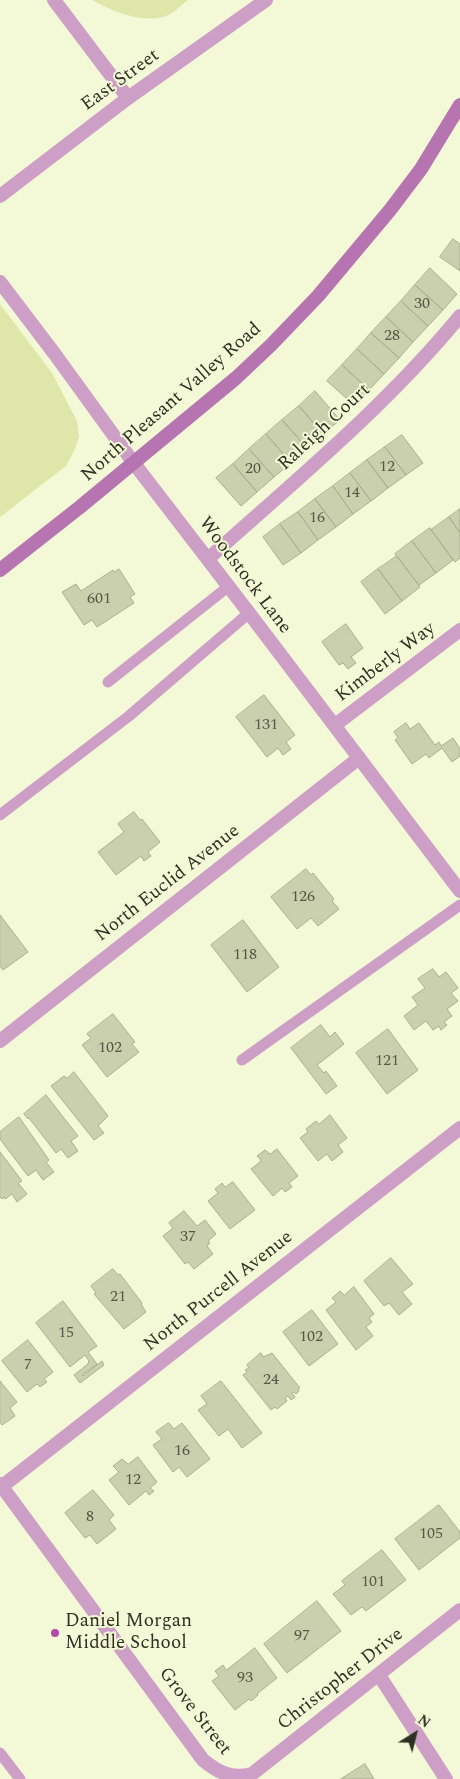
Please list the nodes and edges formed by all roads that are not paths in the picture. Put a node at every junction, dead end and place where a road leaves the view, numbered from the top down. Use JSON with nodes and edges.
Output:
{"nodes":[{"id":1,"x":54,"y":0,"type":"edge"},
{"id":2,"x":266,"y":0,"type":"edge"},
{"id":3,"x":128,"y":98,"type":"junction"},
{"id":4,"x":460,"y":105,"type":"edge"},
{"id":5,"x":0,"y":196,"type":"edge"},
{"id":6,"x":0,"y":282,"type":"edge"},
{"id":7,"x":460,"y":316,"type":"edge"},
{"id":8,"x":133,"y":462,"type":"junction"},
{"id":9,"x":208,"y":559,"type":"junction"},
{"id":10,"x":0,"y":570,"type":"edge"},
{"id":11,"x":229,"y":586,"type":"junction"},
{"id":12,"x":250,"y":613,"type":"junction"},
{"id":13,"x":460,"y":630,"type":"edge"},
{"id":14,"x":108,"y":682,"type":"dead end"},
{"id":15,"x":334,"y":725,"type":"junction"},
{"id":16,"x":359,"y":758,"type":"junction"},
{"id":17,"x":0,"y":815,"type":"edge"},
{"id":18,"x":460,"y":891,"type":"edge"},
{"id":19,"x":460,"y":905,"type":"edge"},
{"id":20,"x":0,"y":1041,"type":"edge"},
{"id":21,"x":242,"y":1060,"type":"dead end"},
{"id":22,"x":460,"y":1128,"type":"edge"},
{"id":23,"x":1,"y":1486,"type":"edge"},
{"id":24,"x":460,"y":1610,"type":"edge"},
{"id":25,"x":379,"y":1675,"type":"junction"},
{"id":26,"x":0,"y":1754,"type":"edge"},
{"id":27,"x":243,"y":1777,"type":"joint"},
{"id":28,"x":20,"y":1779,"type":"edge"},
{"id":29,"x":446,"y":1779,"type":"edge"}],
"edges":[{"from":1,"to":3,"type":"street"},
{"from":2,"to":3,"type":"street","name":"East Street"},
{"from":3,"to":5,"type":"street","name":"East Street"},
{"from":4,"to":8,"type":"main road","name":"North Pleasant Valley Road"},
{"from":6,"to":8,"type":"street","name":"Woodstock Lane"},
{"from":7,"to":9,"type":"street","name":"Raleigh Court"},
{"from":8,"to":9,"type":"street","name":"Woodstock Lane"},
{"from":8,"to":10,"type":"main road","name":"North Pleasant Valley Road"},
{"from":9,"to":11,"type":"street","name":"Woodstock Lane"},
{"from":11,"to":12,"type":"street","name":"Woodstock Lane"},
{"from":11,"to":14,"type":"lane"},
{"from":12,"to":15,"type":"street","name":"Woodstock Lane"},
{"from":12,"to":17,"type":"lane"},
{"from":13,"to":15,"type":"street","name":"Kimberly Way"},
{"from":15,"to":16,"type":"street","name":"Woodstock Lane"},
{"from":16,"to":18,"type":"street","name":"Woodstock Lane"},
{"from":16,"to":20,"type":"street","name":"North Euclid Avenue"},
{"from":19,"to":21,"type":"lane"},
{"from":22,"to":23,"type":"street","name":"North Purcell Avenue"},
{"from":23,"to":27,"type":"street","name":"Grove Street"},
{"from":24,"to":25,"type":"street","name":"Christopher Drive"},
{"from":25,"to":27,"type":"street","name":"Christopher Drive"},
{"from":25,"to":29,"type":"street"},
{"from":26,"to":28,"type":"lane"}]}
